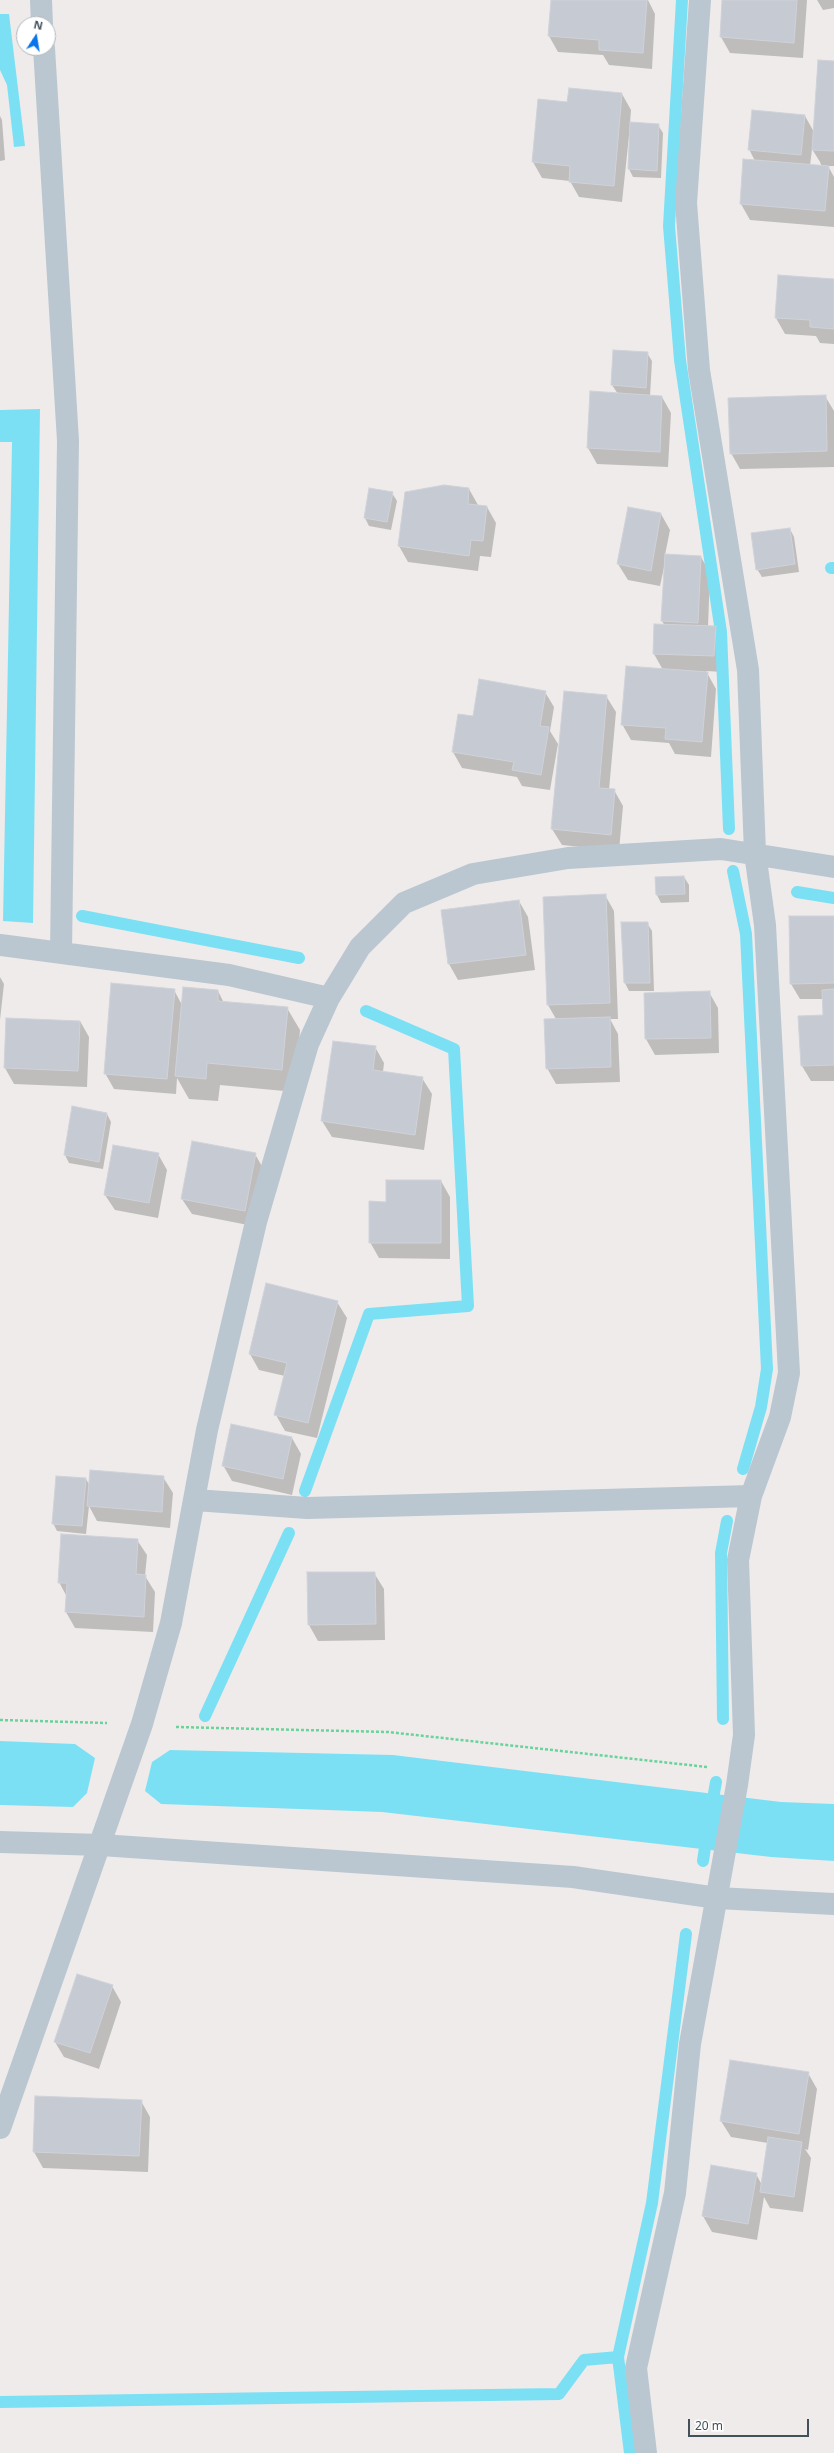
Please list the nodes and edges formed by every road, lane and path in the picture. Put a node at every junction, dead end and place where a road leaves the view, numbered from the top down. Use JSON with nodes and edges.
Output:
{"nodes":[{"id":1,"x":41,"y":0,"type":"edge"},
{"id":2,"x":700,"y":0,"type":"edge"},
{"id":3,"x":42,"y":16,"type":"edge"},
{"id":4,"x":44,"y":56,"type":"edge"},
{"id":5,"x":755,"y":853,"type":"junction"},
{"id":6,"x":834,"y":867,"type":"edge"},
{"id":7,"x":0,"y":945,"type":"edge"},
{"id":8,"x":61,"y":952,"type":"junction"},
{"id":9,"x":328,"y":998,"type":"junction"},
{"id":10,"x":751,"y":1496,"type":"junction"},
{"id":11,"x":195,"y":1500,"type":"junction"},
{"id":12,"x":0,"y":1720,"type":"edge"},
{"id":13,"x":142,"y":1724,"type":"junction"},
{"id":14,"x":738,"y":1778,"type":"junction"},
{"id":15,"x":0,"y":1842,"type":"edge"},
{"id":16,"x":101,"y":1845,"type":"junction"},
{"id":17,"x":717,"y":1898,"type":"junction"},
{"id":18,"x":834,"y":1904,"type":"edge"},
{"id":19,"x":0,"y":2128,"type":"edge"},
{"id":20,"x":646,"y":2453,"type":"edge"}],
"edges":[{"from":1,"to":3,"type":"street"},
{"from":2,"to":5,"type":"street"},
{"from":4,"to":8,"type":"street"},
{"from":5,"to":6,"type":"street"},
{"from":5,"to":9,"type":"street"},
{"from":5,"to":10,"type":"street"},
{"from":7,"to":8,"type":"street"},
{"from":8,"to":9,"type":"street"},
{"from":9,"to":11,"type":"street"},
{"from":10,"to":11,"type":"street"},
{"from":10,"to":14,"type":"street"},
{"from":11,"to":13,"type":"street"},
{"from":12,"to":13,"type":"path"},
{"from":13,"to":14,"type":"path"},
{"from":13,"to":16,"type":"street"},
{"from":14,"to":17,"type":"street"},
{"from":15,"to":16,"type":"street"},
{"from":16,"to":17,"type":"street"},
{"from":16,"to":19,"type":"street"},
{"from":17,"to":18,"type":"street"},
{"from":17,"to":20,"type":"street"}]}
